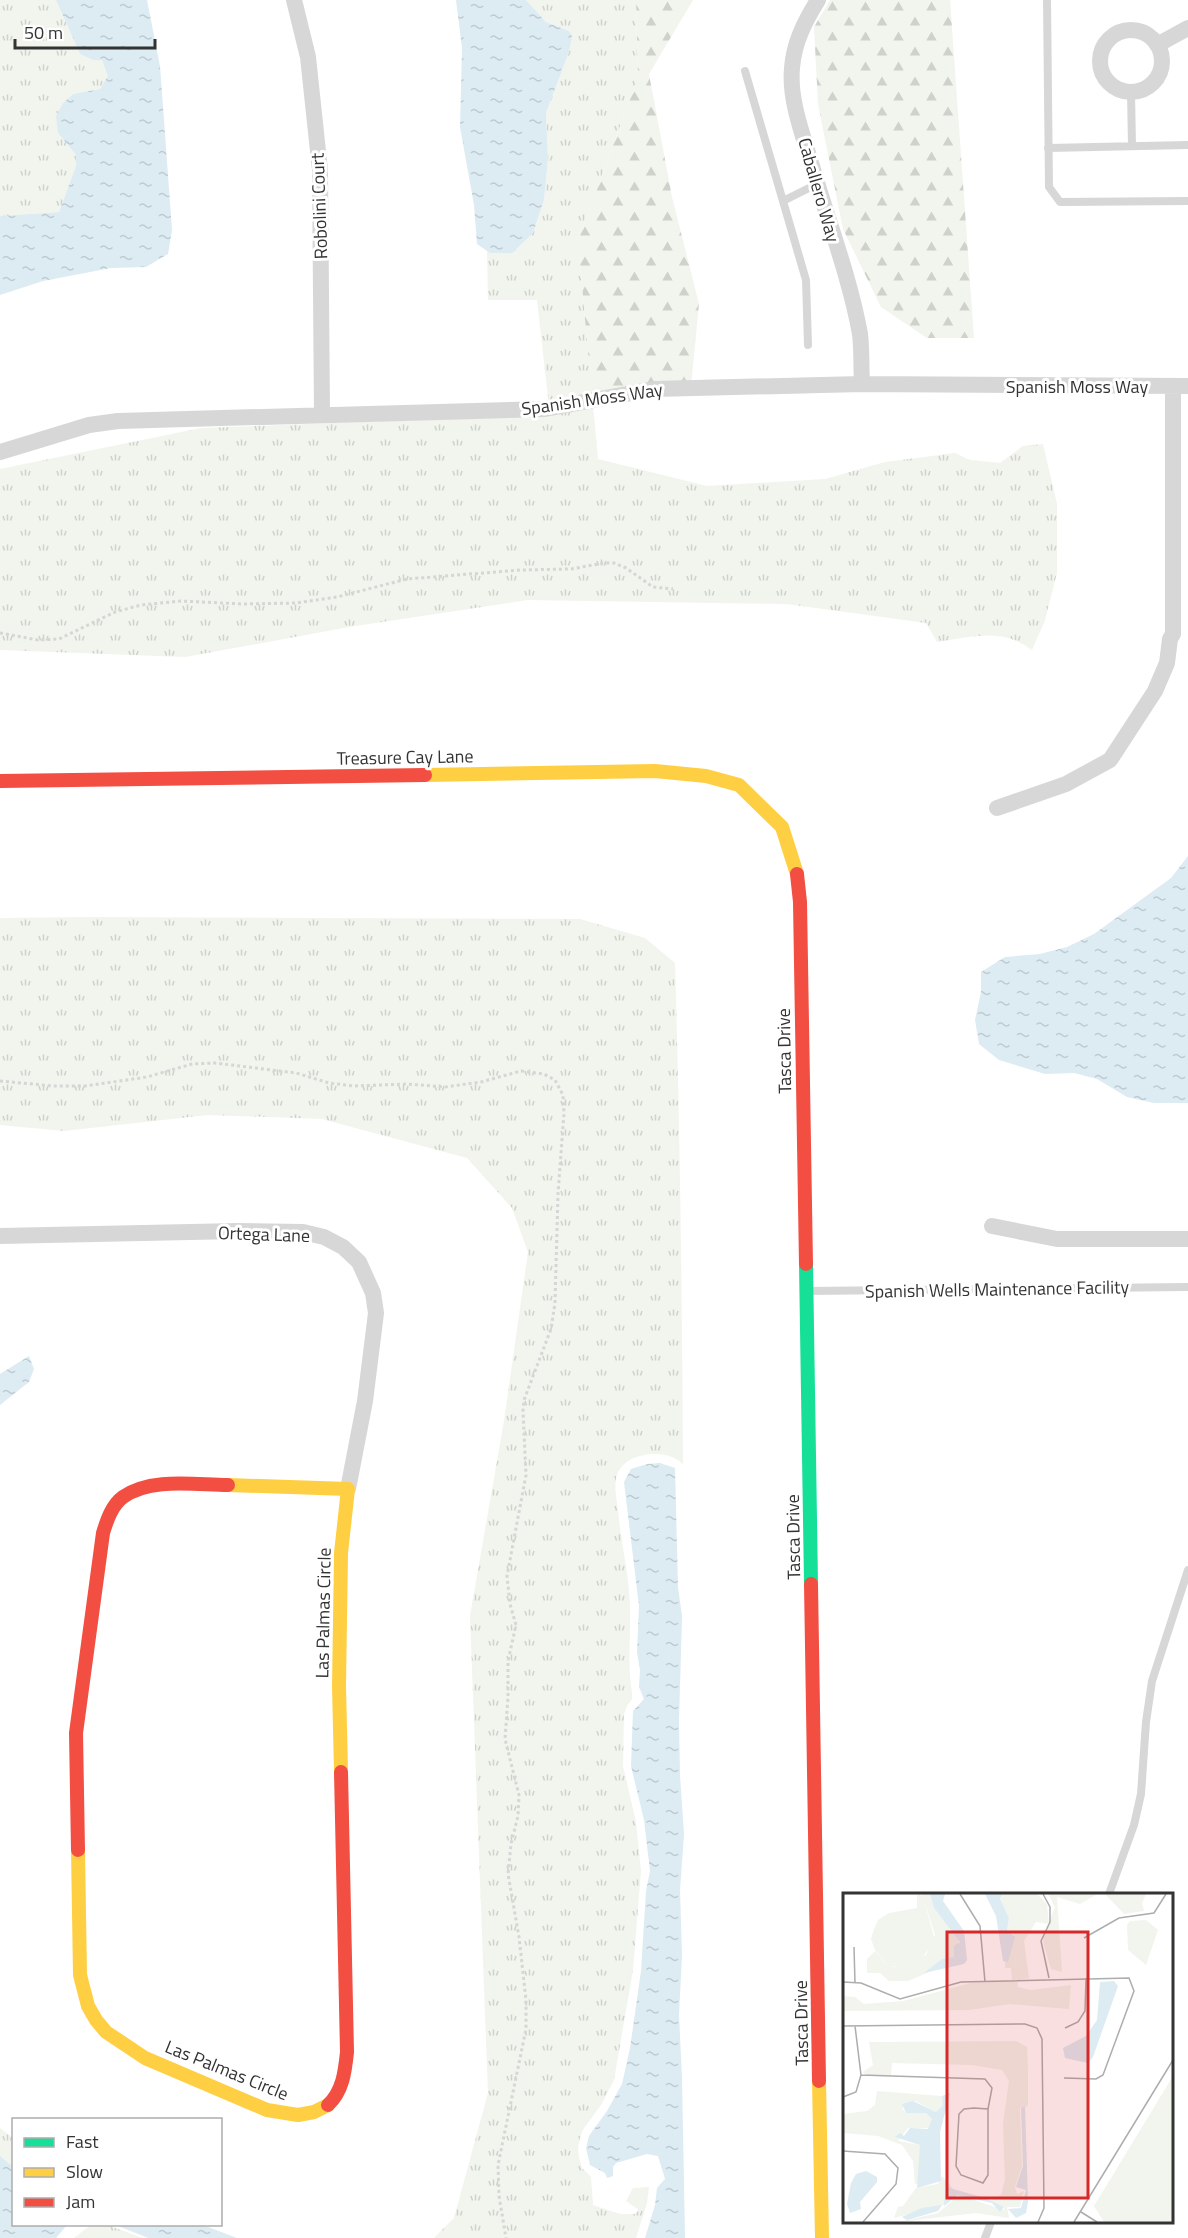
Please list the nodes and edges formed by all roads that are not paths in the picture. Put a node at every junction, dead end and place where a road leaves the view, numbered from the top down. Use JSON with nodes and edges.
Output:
{"nodes":[{"id":1,"x":294,"y":0,"type":"edge"},
{"id":2,"x":818,"y":0,"type":"edge"},
{"id":3,"x":1047,"y":0,"type":"edge"},
{"id":4,"x":1188,"y":28,"type":"edge"},
{"id":5,"x":1157,"y":45,"type":"junction"},
{"id":6,"x":745,"y":71,"type":"dead end"},
{"id":7,"x":1131,"y":92,"type":"junction"},
{"id":8,"x":1188,"y":145,"type":"edge"},
{"id":9,"x":1132,"y":146,"type":"junction"},
{"id":10,"x":1048,"y":148,"type":"junction"},
{"id":11,"x":818,"y":184,"type":"junction"},
{"id":12,"x":783,"y":201,"type":"junction"},
{"id":13,"x":1188,"y":201,"type":"edge"},
{"id":14,"x":808,"y":345,"type":"dead end"},
{"id":15,"x":862,"y":384,"type":"junction"},
{"id":16,"x":1181,"y":387,"type":"edge"},
{"id":17,"x":322,"y":415,"type":"junction"},
{"id":18,"x":0,"y":452,"type":"edge"},
{"id":19,"x":0,"y":781,"type":"edge"},
{"id":20,"x":997,"y":808,"type":"dead end"},
{"id":21,"x":786,"y":837,"type":"joint"},
{"id":22,"x":992,"y":1226,"type":"dead end"},
{"id":23,"x":0,"y":1236,"type":"edge"},
{"id":24,"x":1188,"y":1239,"type":"edge"},
{"id":25,"x":1188,"y":1287,"type":"edge"},
{"id":26,"x":806,"y":1291,"type":"junction"},
{"id":27,"x":348,"y":1489,"type":"junction"},
{"id":28,"x":1188,"y":1570,"type":"edge"},
{"id":29,"x":1109,"y":1893,"type":"edge"},
{"id":30,"x":990,"y":2223,"type":"edge"},
{"id":31,"x":822,"y":2238,"type":"edge"},
{"id":32,"x":985,"y":2238,"type":"edge"}],
"edges":[{"from":1,"to":17,"type":"street","name":"Robolini Court"},
{"from":2,"to":11,"type":"street","name":"Caballero Way"},
{"from":3,"to":10,"type":"lane"},
{"from":4,"to":5,"type":"street"},
{"from":5,"to":7,"type":"street"},
{"from":5,"to":7,"type":"street"},
{"from":6,"to":12,"type":"lane"},
{"from":7,"to":9,"type":"lane"},
{"from":8,"to":9,"type":"lane"},
{"from":9,"to":10,"type":"lane"},
{"from":10,"to":13,"type":"lane"},
{"from":11,"to":12,"type":"lane"},
{"from":11,"to":15,"type":"street","name":"Caballero Way"},
{"from":12,"to":14,"type":"lane"},
{"from":15,"to":16,"type":"street","name":"Spanish Moss Way"},
{"from":15,"to":17,"type":"street","name":"Spanish Moss Way"},
{"from":16,"to":20,"type":"street"},
{"from":17,"to":18,"type":"street","name":"Spanish Moss Way"},
{"from":19,"to":21,"type":"street","name":"Treasure Cay Lane"},
{"from":21,"to":26,"type":"street","name":"Tasca Drive"},
{"from":22,"to":24,"type":"street"},
{"from":23,"to":27,"type":"street","name":"Ortega Lane"},
{"from":25,"to":26,"type":"lane","name":"Spanish Wells Maintenance Facility"},
{"from":26,"to":31,"type":"street","name":"Tasca Drive"},
{"from":27,"to":27,"type":"street","name":"Las Palmas Circle"},
{"from":28,"to":29,"type":"lane"},
{"from":30,"to":32,"type":"lane"}]}
